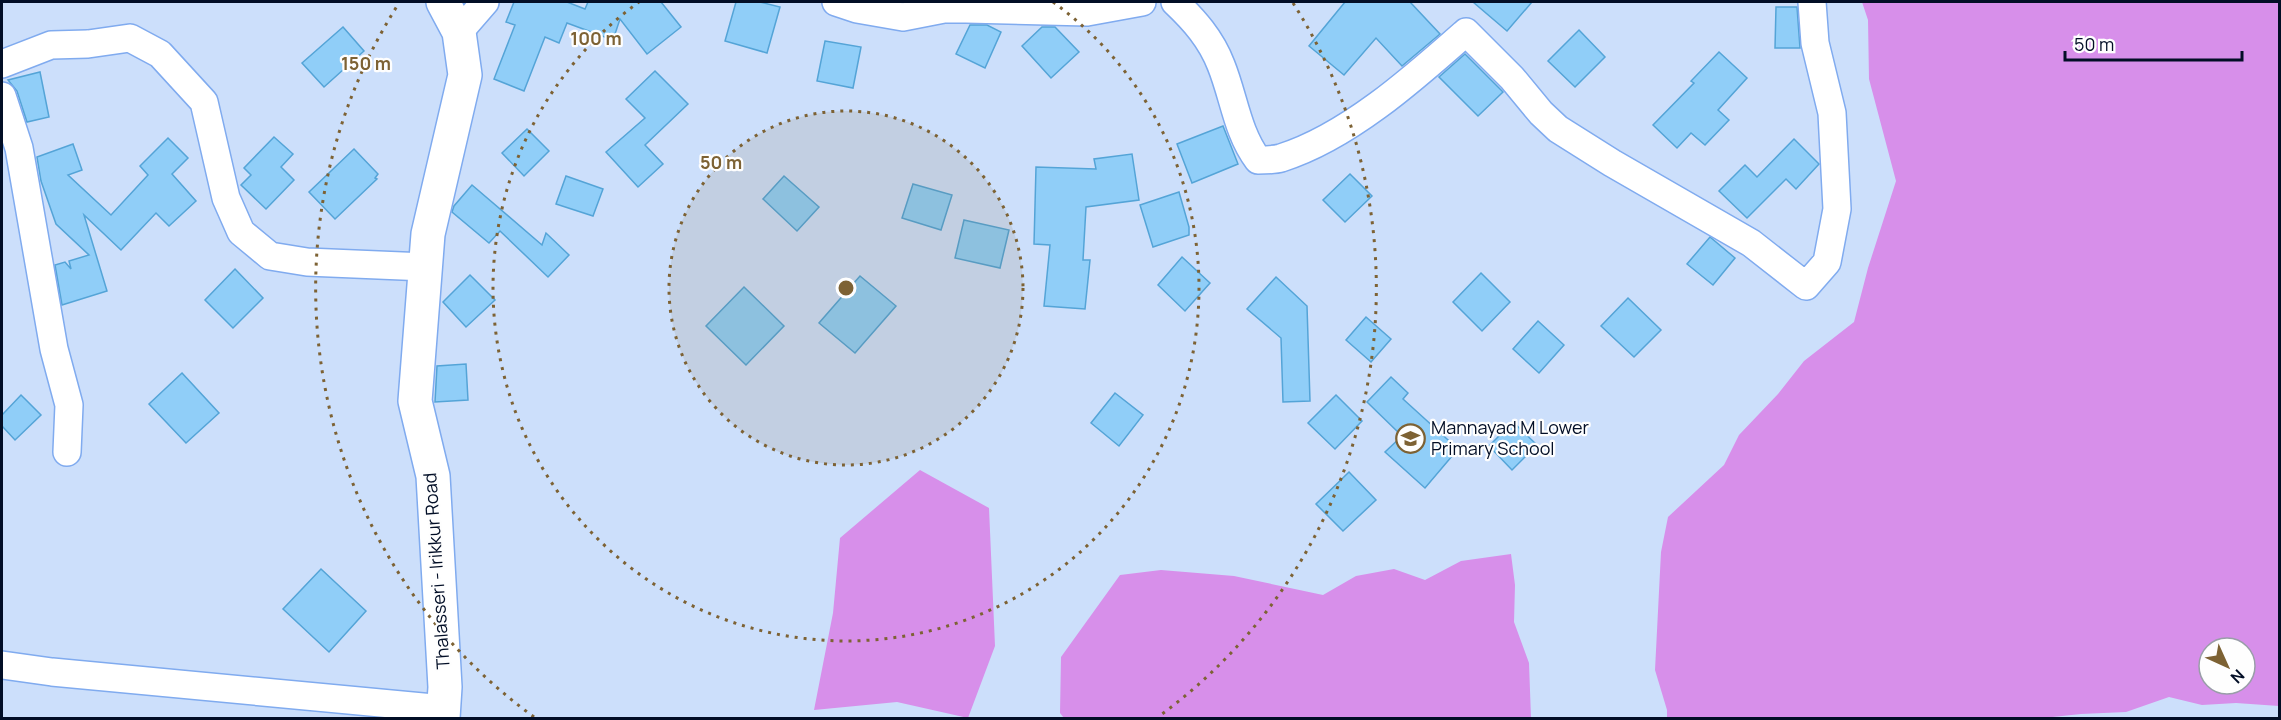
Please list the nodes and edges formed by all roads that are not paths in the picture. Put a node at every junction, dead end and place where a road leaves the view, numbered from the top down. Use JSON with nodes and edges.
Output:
{"nodes":[{"id":1,"x":442,"y":2,"type":"edge"},
{"id":2,"x":485,"y":2,"type":"edge"},
{"id":3,"x":836,"y":2,"type":"edge"},
{"id":4,"x":1142,"y":2,"type":"edge"},
{"id":5,"x":1175,"y":2,"type":"edge"},
{"id":6,"x":1812,"y":2,"type":"edge"},
{"id":7,"x":459,"y":32,"type":"junction"},
{"id":8,"x":2,"y":64,"type":"edge"},
{"id":9,"x":2,"y":96,"type":"edge"},
{"id":10,"x":426,"y":267,"type":"junction"},
{"id":11,"x":67,"y":452,"type":"dead end"},
{"id":12,"x":2,"y":665,"type":"edge"},
{"id":13,"x":443,"y":714,"type":"edge"}],
"edges":[{"from":1,"to":7,"type":"main road","name":"Thalasseri - Irikkur Road"},
{"from":2,"to":7,"type":"street"},
{"from":3,"to":4,"type":"street"},
{"from":5,"to":6,"type":"street"},
{"from":7,"to":10,"type":"main road","name":"Thalasseri - Irikkur Road"},
{"from":8,"to":10,"type":"street"},
{"from":9,"to":11,"type":"street"},
{"from":10,"to":13,"type":"main road","name":"Thalasseri - Irikkur Road"},
{"from":12,"to":13,"type":"street"}]}
